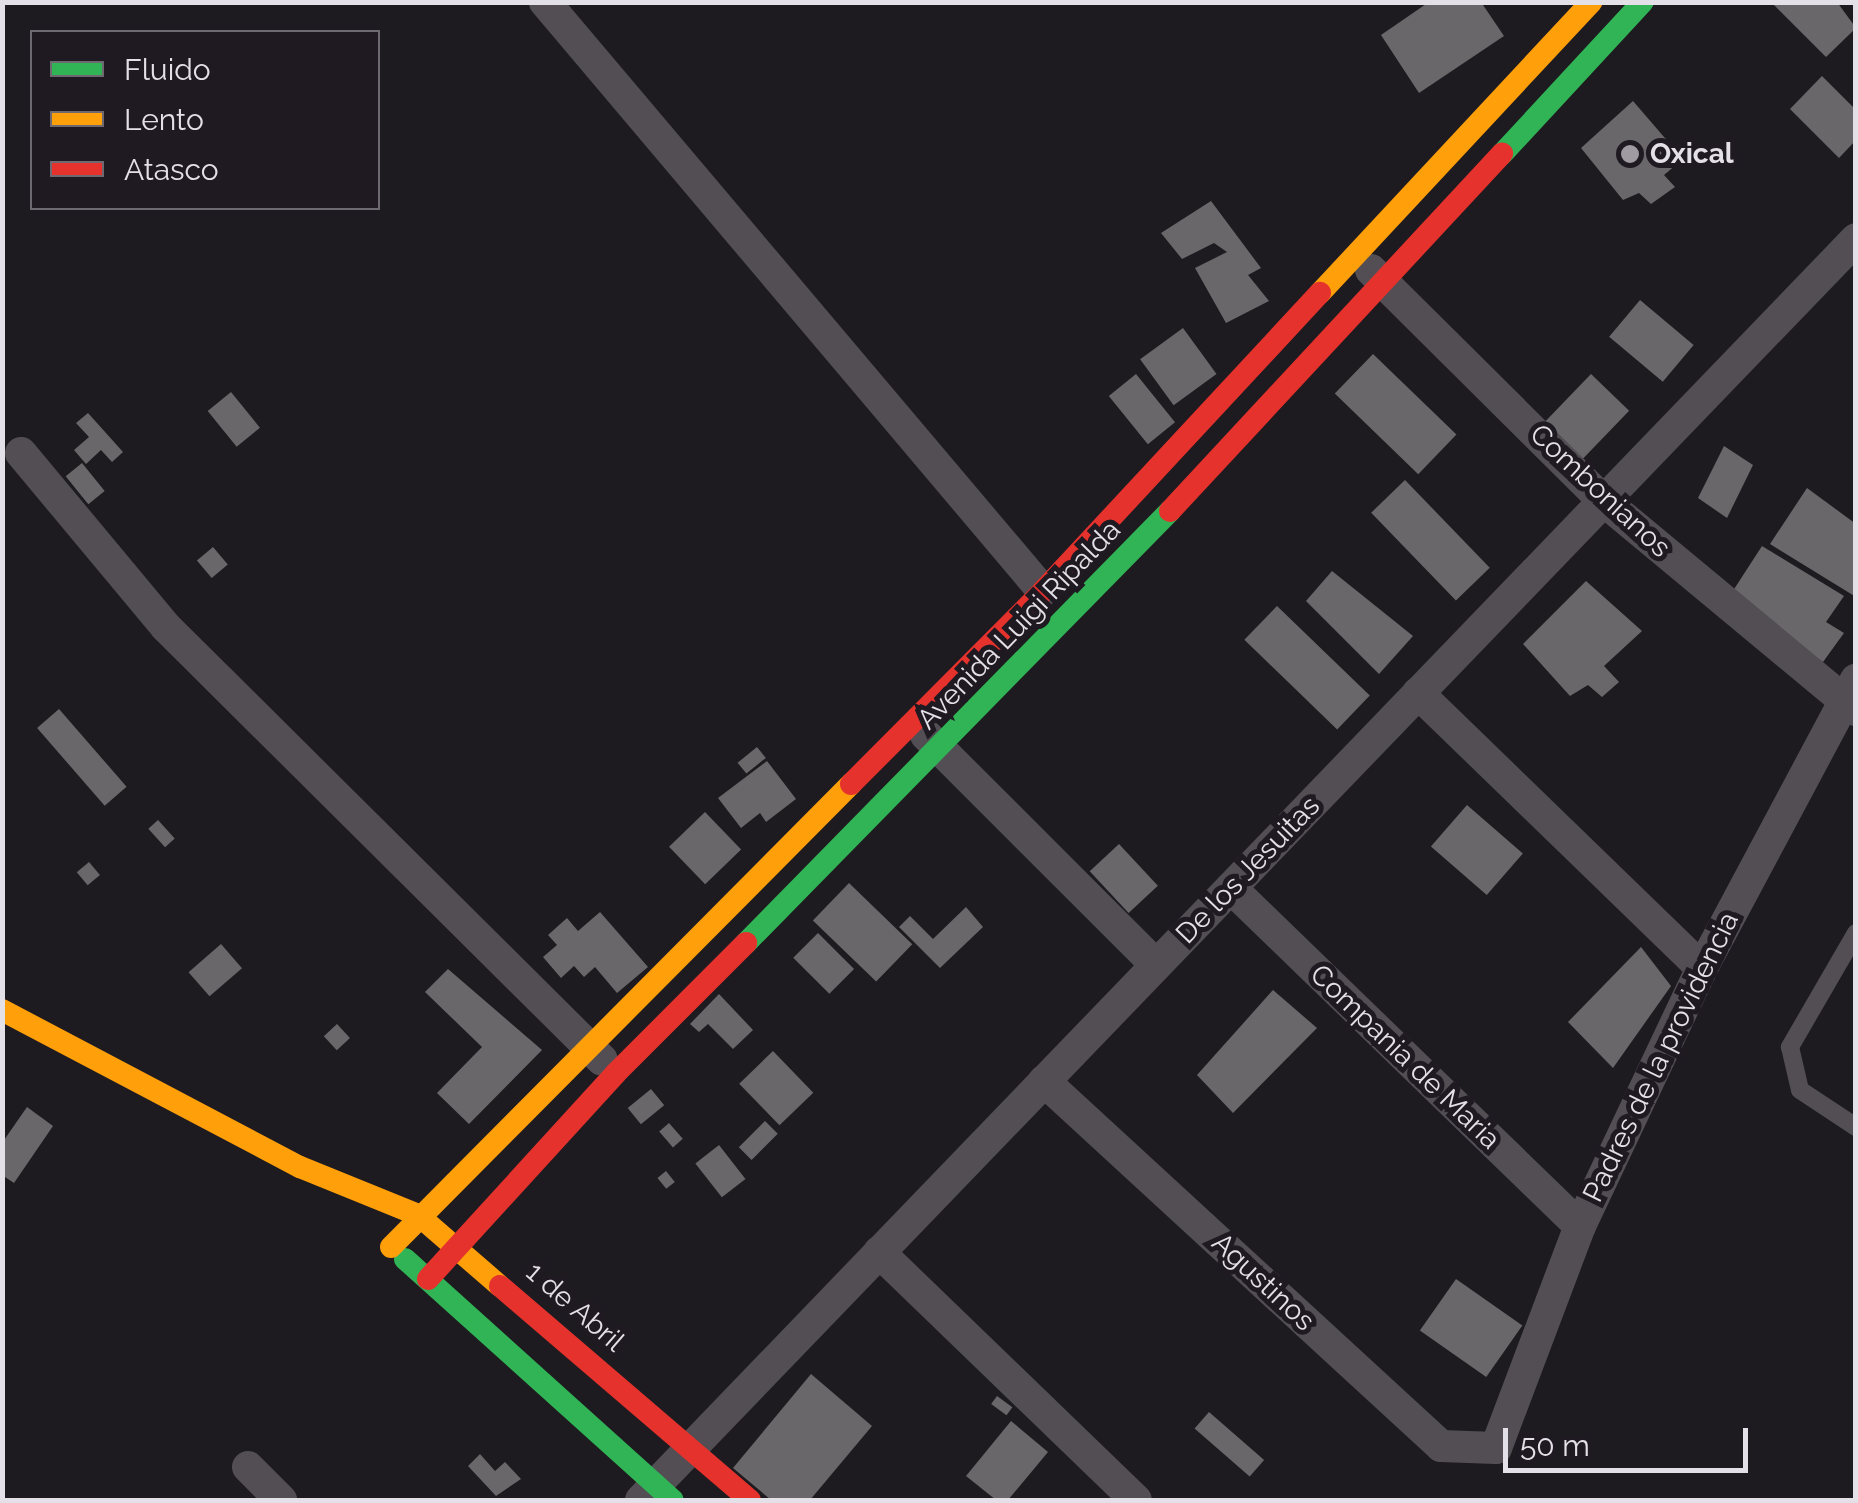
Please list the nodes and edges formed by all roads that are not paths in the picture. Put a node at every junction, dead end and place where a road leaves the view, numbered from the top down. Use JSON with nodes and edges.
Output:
{"nodes":[{"id":1,"x":545,"y":2,"type":"edge"},
{"id":2,"x":1591,"y":2,"type":"edge"},
{"id":3,"x":1643,"y":2,"type":"edge"},
{"id":4,"x":1856,"y":239,"type":"edge"},
{"id":5,"x":1357,"y":258,"type":"junction"},
{"id":6,"x":1386,"y":284,"type":"junction"},
{"id":7,"x":21,"y":453,"type":"dead end"},
{"id":8,"x":1604,"y":501,"type":"junction"},
{"id":9,"x":1043,"y":591,"type":"junction"},
{"id":10,"x":1418,"y":693,"type":"junction"},
{"id":11,"x":1851,"y":697,"type":"edge"},
{"id":12,"x":912,"y":722,"type":"junction"},
{"id":13,"x":939,"y":749,"type":"junction"},
{"id":14,"x":1231,"y":888,"type":"junction"},
{"id":15,"x":1856,"y":934,"type":"edge"},
{"id":16,"x":1156,"y":966,"type":"junction"},
{"id":17,"x":1702,"y":968,"type":"junction"},
{"id":18,"x":2,"y":1010,"type":"edge"},
{"id":19,"x":588,"y":1048,"type":"junction"},
{"id":20,"x":616,"y":1073,"type":"junction"},
{"id":21,"x":1044,"y":1081,"type":"junction"},
{"id":22,"x":1856,"y":1127,"type":"edge"},
{"id":23,"x":344,"y":1183,"type":"junction"},
{"id":24,"x":418,"y":1215,"type":"junction"},
{"id":25,"x":1580,"y":1226,"type":"junction"},
{"id":26,"x":458,"y":1244,"type":"junction"},
{"id":27,"x":392,"y":1247,"type":"junction"},
{"id":28,"x":879,"y":1252,"type":"junction"},
{"id":29,"x":428,"y":1279,"type":"junction"},
{"id":30,"x":1496,"y":1448,"type":"joint"},
{"id":31,"x":690,"y":1449,"type":"junction"},
{"id":32,"x":248,"y":1467,"type":"dead end"},
{"id":33,"x":656,"y":1495,"type":"edge"},
{"id":34,"x":281,"y":1500,"type":"edge"},
{"id":35,"x":750,"y":1500,"type":"edge"},
{"id":36,"x":1136,"y":1500,"type":"edge"}],
"edges":[{"from":1,"to":9,"type":"street"},
{"from":2,"to":5,"type":"street","name":"Avenida Luigi Ripalda"},
{"from":3,"to":6,"type":"street","name":"Avenida Luigi Ripalda"},
{"from":4,"to":8,"type":"street","name":"De los Jesuitas"},
{"from":5,"to":6,"type":"street","name":"Combonianos"},
{"from":5,"to":9,"type":"street","name":"Avenida Luigi Ripalda"},
{"from":6,"to":8,"type":"street","name":"Combonianos"},
{"from":6,"to":13,"type":"street","name":"Avenida Luigi Ripalda"},
{"from":7,"to":19,"type":"street"},
{"from":8,"to":10,"type":"street","name":"De los Jesuitas"},
{"from":8,"to":11,"type":"street","name":"Combonianos"},
{"from":9,"to":12,"type":"street","name":"Avenida Luigi Ripalda"},
{"from":10,"to":14,"type":"street","name":"De los Jesuitas"},
{"from":10,"to":17,"type":"street"},
{"from":11,"to":17,"type":"street","name":"Padres de la providencia"},
{"from":12,"to":13,"type":"street"},
{"from":12,"to":19,"type":"street","name":"Avenida Luigi Ripalda"},
{"from":13,"to":16,"type":"street"},
{"from":13,"to":20,"type":"street","name":"Avenida Luigi Ripalda"},
{"from":14,"to":16,"type":"street","name":"De los Jesuitas"},
{"from":14,"to":25,"type":"street","name":"Compania de Maria"},
{"from":15,"to":22,"type":"lane"},
{"from":16,"to":21,"type":"street","name":"De los Jesuitas"},
{"from":17,"to":25,"type":"street","name":"Padres de la providencia"},
{"from":18,"to":23,"type":"street","name":"1 de Abril"},
{"from":19,"to":20,"type":"street"},
{"from":19,"to":24,"type":"street","name":"Avenida Luigi Ripalda"},
{"from":20,"to":26,"type":"street","name":"Avenida Luigi Ripalda"},
{"from":21,"to":28,"type":"street","name":"De los Jesuitas"},
{"from":21,"to":30,"type":"street","name":"Agustinos"},
{"from":23,"to":24,"type":"street","name":"1 de Abril"},
{"from":23,"to":27,"type":"street"},
{"from":24,"to":26,"type":"street","name":"1 de Abril"},
{"from":24,"to":27,"type":"street","name":"Avenida Luigi Ripalda"},
{"from":25,"to":30,"type":"street","name":"Padres de la providencia"},
{"from":26,"to":29,"type":"street","name":"Avenida Luigi Ripalda"},
{"from":26,"to":31,"type":"street","name":"1 de Abril"},
{"from":27,"to":29,"type":"street"},
{"from":28,"to":31,"type":"street","name":"De los Jesuitas"},
{"from":28,"to":36,"type":"street"},
{"from":29,"to":33,"type":"street"},
{"from":31,"to":33,"type":"street","name":"De los Jesuitas"},
{"from":31,"to":35,"type":"street","name":"1 de Abril"},
{"from":32,"to":34,"type":"street"}]}
